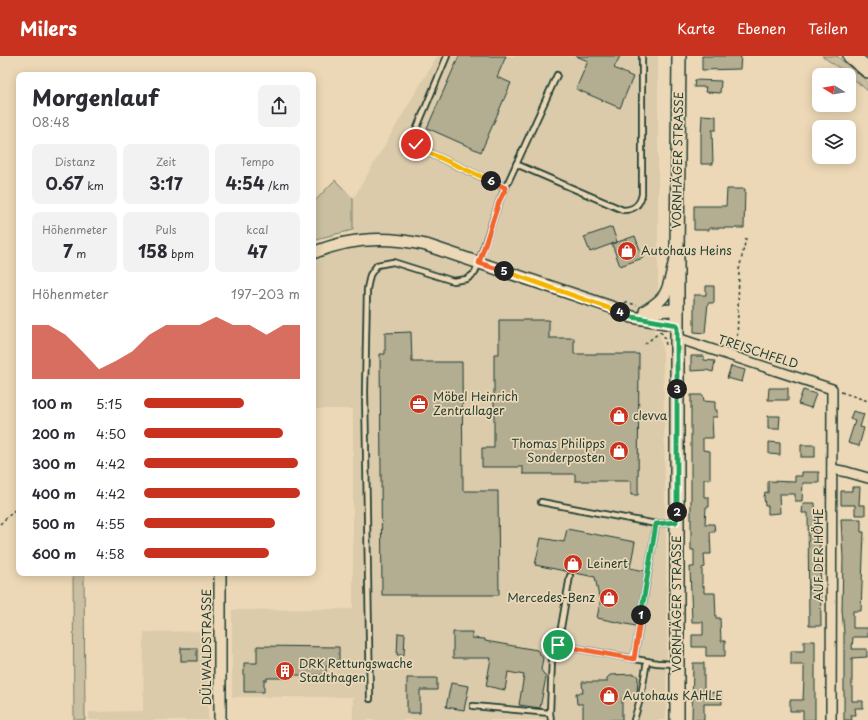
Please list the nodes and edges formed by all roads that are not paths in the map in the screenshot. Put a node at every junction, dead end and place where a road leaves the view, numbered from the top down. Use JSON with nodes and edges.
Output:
{"nodes":[{"id":1,"x":447,"y":56,"type":"edge"},
{"id":2,"x":642,"y":56,"type":"edge"},
{"id":3,"x":679,"y":56,"type":"edge"},
{"id":4,"x":851,"y":56,"type":"edge"},
{"id":5,"x":868,"y":70,"type":"edge"},
{"id":6,"x":556,"y":75,"type":"dead end"},
{"id":7,"x":516,"y":164,"type":"junction"},
{"id":8,"x":506,"y":188,"type":"junction"},
{"id":9,"x":316,"y":252,"type":"edge"},
{"id":10,"x":677,"y":252,"type":"junction"},
{"id":11,"x":479,"y":263,"type":"junction"},
{"id":12,"x":614,"y":308,"type":"junction"},
{"id":13,"x":677,"y":310,"type":"junction"},
{"id":14,"x":645,"y":311,"type":"junction"},
{"id":15,"x":677,"y":332,"type":"junction"},
{"id":16,"x":832,"y":390,"type":"joint"},
{"id":17,"x":832,"y":470,"type":"junction"},
{"id":18,"x":868,"y":478,"type":"edge"},
{"id":19,"x":541,"y":502,"type":"dead end"},
{"id":20,"x":676,"y":522,"type":"junction"},
{"id":21,"x":656,"y":524,"type":"junction"},
{"id":22,"x":220,"y":576,"type":"edge"},
{"id":23,"x":570,"y":576,"type":"dead end"},
{"id":24,"x":558,"y":645,"type":"junction"},
{"id":25,"x":634,"y":659,"type":"junction"},
{"id":26,"x":648,"y":661,"type":"junction"},
{"id":27,"x":677,"y":664,"type":"junction"},
{"id":28,"x":370,"y":699,"type":"dead end"},
{"id":29,"x":473,"y":706,"type":"dead end"},
{"id":30,"x":550,"y":713,"type":"junction"},
{"id":31,"x":220,"y":720,"type":"edge"},
{"id":32,"x":551,"y":720,"type":"edge"},
{"id":33,"x":634,"y":720,"type":"edge"},
{"id":34,"x":677,"y":720,"type":"edge"},
{"id":35,"x":831,"y":720,"type":"edge"}],
"edges":[{"from":1,"to":8,"type":"lane"},
{"from":2,"to":7,"type":"lane"},
{"from":3,"to":10,"type":"main road","name":"VORNHÄGER STRASSE"},
{"from":4,"to":5,"type":"highway"},
{"from":6,"to":7,"type":"lane"},
{"from":7,"to":8,"type":"lane"},
{"from":8,"to":11,"type":"lane"},
{"from":9,"to":11,"type":"street"},
{"from":10,"to":13,"type":"main road","name":"VORNHÄGER STRASSE"},
{"from":10,"to":14,"type":"street"},
{"from":11,"to":12,"type":"street"},
{"from":11,"to":28,"type":"lane"},
{"from":12,"to":14,"type":"street"},
{"from":12,"to":15,"type":"street"},
{"from":13,"to":14,"type":"street"},
{"from":13,"to":15,"type":"main road","name":"VORNHÄGER STRASSE"},
{"from":15,"to":16,"type":"street","name":"TREISCHFELD"},
{"from":15,"to":20,"type":"main road","name":"VORNHÄGER STRASSE"},
{"from":16,"to":17,"type":"street","name":"AUF DER HÖHE"},
{"from":17,"to":18,"type":"street"},
{"from":17,"to":35,"type":"street","name":"AUF DER HÖHE"},
{"from":19,"to":21,"type":"lane"},
{"from":20,"to":21,"type":"lane"},
{"from":20,"to":27,"type":"main road","name":"VORNHÄGER STRASSE"},
{"from":21,"to":25,"type":"lane"},
{"from":22,"to":31,"type":"street","name":"DÜLWALDSTRASSE"},
{"from":23,"to":24,"type":"lane"},
{"from":24,"to":25,"type":"lane"},
{"from":24,"to":30,"type":"lane"},
{"from":25,"to":26,"type":"lane"},
{"from":26,"to":27,"type":"lane"},
{"from":26,"to":33,"type":"lane"},
{"from":27,"to":34,"type":"main road","name":"VORNHÄGER STRASSE"},
{"from":29,"to":30,"type":"lane"},
{"from":30,"to":32,"type":"lane"}]}
